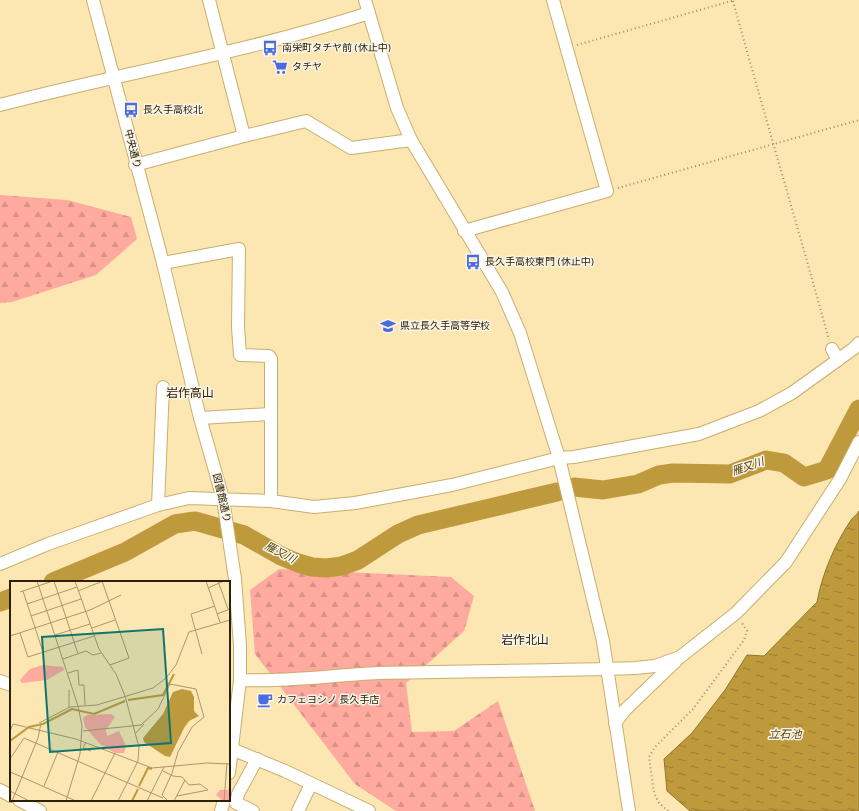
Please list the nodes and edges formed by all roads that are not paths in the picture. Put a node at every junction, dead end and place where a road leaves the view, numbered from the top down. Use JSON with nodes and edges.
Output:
{"nodes":[{"id":1,"x":93,"y":0,"type":"edge"},
{"id":2,"x":208,"y":0,"type":"edge"},
{"id":3,"x":365,"y":0,"type":"edge"},
{"id":4,"x":553,"y":0,"type":"edge"},
{"id":5,"x":369,"y":13,"type":"junction"},
{"id":6,"x":222,"y":52,"type":"junction"},
{"id":7,"x":113,"y":76,"type":"junction"},
{"id":8,"x":0,"y":103,"type":"edge"},
{"id":9,"x":244,"y":136,"type":"junction"},
{"id":10,"x":411,"y":140,"type":"junction"},
{"id":11,"x":135,"y":165,"type":"junction"},
{"id":12,"x":152,"y":229,"type":"joint"},
{"id":13,"x":464,"y":230,"type":"junction"},
{"id":14,"x":163,"y":264,"type":"junction"},
{"id":15,"x":859,"y":343,"type":"edge"},
{"id":16,"x":832,"y":349,"type":"road end"},
{"id":17,"x":838,"y":360,"type":"junction"},
{"id":18,"x":163,"y":387,"type":"dead end"},
{"id":19,"x":270,"y":414,"type":"junction"},
{"id":20,"x":200,"y":418,"type":"junction"},
{"id":21,"x":859,"y":442,"type":"edge"},
{"id":22,"x":559,"y":458,"type":"junction"},
{"id":23,"x":223,"y":499,"type":"junction"},
{"id":24,"x":271,"y":501,"type":"junction"},
{"id":25,"x":158,"y":505,"type":"junction"},
{"id":26,"x":0,"y":564,"type":"edge"},
{"id":27,"x":680,"y":657,"type":"junction"},
{"id":28,"x":608,"y":669,"type":"junction"},
{"id":29,"x":240,"y":680,"type":"junction"},
{"id":30,"x":0,"y":682,"type":"edge"},
{"id":31,"x":10,"y":684,"type":"edge"},
{"id":32,"x":615,"y":723,"type":"junction"},
{"id":33,"x":231,"y":749,"type":"edge"},
{"id":34,"x":257,"y":760,"type":"junction"},
{"id":35,"x":230,"y":761,"type":"edge"},
{"id":36,"x":312,"y":784,"type":"junction"},
{"id":37,"x":0,"y":790,"type":"edge"},
{"id":38,"x":10,"y":795,"type":"edge"},
{"id":39,"x":21,"y":801,"type":"edge"},
{"id":40,"x":224,"y":801,"type":"edge"},
{"id":41,"x":40,"y":811,"type":"edge"},
{"id":42,"x":221,"y":811,"type":"edge"},
{"id":43,"x":253,"y":811,"type":"edge"},
{"id":44,"x":298,"y":811,"type":"edge"},
{"id":45,"x":369,"y":811,"type":"edge"},
{"id":46,"x":629,"y":811,"type":"edge"}],
"edges":[{"from":1,"to":7,"type":"street","name":"中央通り"},
{"from":2,"to":6,"type":"street"},
{"from":3,"to":5,"type":"street"},
{"from":4,"to":13,"type":"street"},
{"from":5,"to":6,"type":"street"},
{"from":5,"to":10,"type":"street"},
{"from":6,"to":7,"type":"street"},
{"from":6,"to":9,"type":"street"},
{"from":7,"to":8,"type":"street"},
{"from":7,"to":11,"type":"street","name":"中央通り"},
{"from":9,"to":10,"type":"street"},
{"from":9,"to":11,"type":"street"},
{"from":10,"to":13,"type":"street"},
{"from":11,"to":12,"type":"street","name":"中央通り"},
{"from":12,"to":14,"type":"street","name":"図書館通り"},
{"from":13,"to":22,"type":"street"},
{"from":14,"to":19,"type":"street"},
{"from":14,"to":20,"type":"street","name":"図書館通り"},
{"from":15,"to":17,"type":"street"},
{"from":16,"to":17,"type":"street"},
{"from":17,"to":22,"type":"street"},
{"from":18,"to":25,"type":"street"},
{"from":19,"to":20,"type":"street"},
{"from":19,"to":24,"type":"street"},
{"from":20,"to":23,"type":"street","name":"図書館通り"},
{"from":21,"to":27,"type":"street"},
{"from":22,"to":24,"type":"street"},
{"from":22,"to":28,"type":"street"},
{"from":23,"to":24,"type":"street"},
{"from":23,"to":25,"type":"street"},
{"from":23,"to":29,"type":"street","name":"図書館通り"},
{"from":25,"to":26,"type":"street"},
{"from":27,"to":28,"type":"street"},
{"from":27,"to":32,"type":"street"},
{"from":28,"to":29,"type":"street"},
{"from":28,"to":32,"type":"street"},
{"from":29,"to":33,"type":"street","name":"図書館通り"},
{"from":30,"to":31,"type":"street"},
{"from":32,"to":46,"type":"street"},
{"from":33,"to":34,"type":"street"},
{"from":33,"to":35,"type":"street","name":"図書館通り"},
{"from":34,"to":36,"type":"street"},
{"from":34,"to":43,"type":"street"},
{"from":36,"to":44,"type":"street"},
{"from":36,"to":45,"type":"street"},
{"from":37,"to":38,"type":"street"},
{"from":39,"to":41,"type":"street"},
{"from":40,"to":42,"type":"street"}]}
